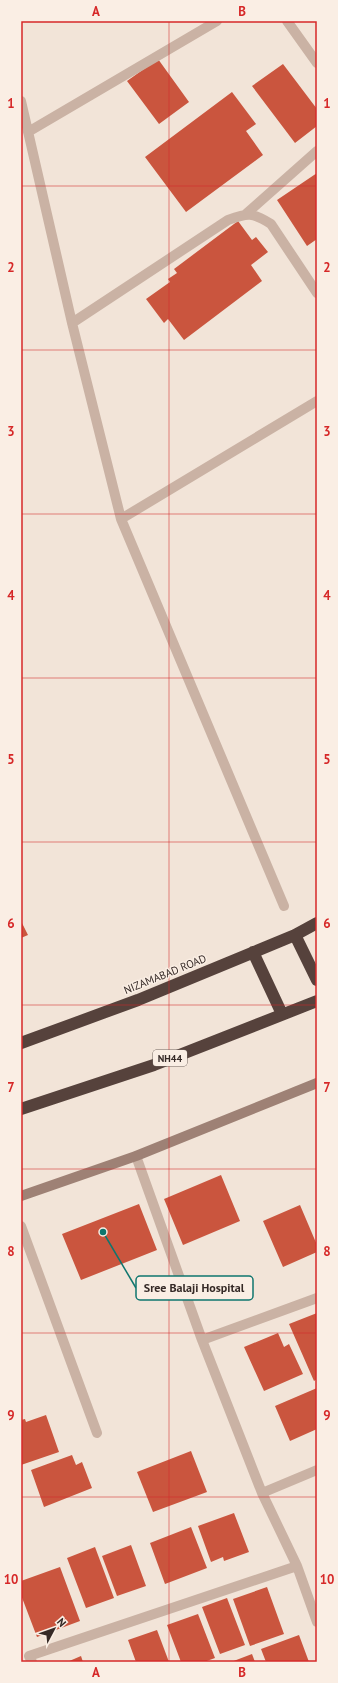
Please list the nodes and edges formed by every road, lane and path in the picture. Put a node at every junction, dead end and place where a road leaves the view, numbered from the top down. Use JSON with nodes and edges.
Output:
{"nodes":[{"id":1,"x":217,"y":21,"type":"edge"},
{"id":2,"x":287,"y":21,"type":"edge"},
{"id":3,"x":317,"y":63,"type":"edge"},
{"id":4,"x":21,"y":101,"type":"edge"},
{"id":5,"x":28,"y":132,"type":"junction"},
{"id":6,"x":317,"y":151,"type":"edge"},
{"id":7,"x":246,"y":214,"type":"junction"},
{"id":8,"x":317,"y":292,"type":"edge"},
{"id":9,"x":72,"y":323,"type":"junction"},
{"id":10,"x":317,"y":401,"type":"edge"},
{"id":11,"x":121,"y":519,"type":"junction"},
{"id":12,"x":284,"y":906,"type":"dead end"},
{"id":13,"x":317,"y":924,"type":"edge"},
{"id":14,"x":295,"y":935,"type":"junction"},
{"id":15,"x":253,"y":952,"type":"junction"},
{"id":16,"x":317,"y":980,"type":"edge"},
{"id":17,"x":317,"y":1001,"type":"edge"},
{"id":18,"x":282,"y":1014,"type":"junction"},
{"id":19,"x":21,"y":1043,"type":"edge"},
{"id":20,"x":317,"y":1083,"type":"edge"},
{"id":21,"x":21,"y":1109,"type":"edge"},
{"id":22,"x":136,"y":1156,"type":"junction"},
{"id":23,"x":21,"y":1196,"type":"edge"},
{"id":24,"x":21,"y":1226,"type":"edge"},
{"id":25,"x":317,"y":1298,"type":"edge"},
{"id":26,"x":202,"y":1340,"type":"junction"},
{"id":27,"x":97,"y":1433,"type":"dead end"},
{"id":28,"x":317,"y":1470,"type":"edge"},
{"id":29,"x":262,"y":1492,"type":"junction"},
{"id":30,"x":297,"y":1566,"type":"junction"},
{"id":31,"x":317,"y":1622,"type":"edge"},
{"id":32,"x":32,"y":1662,"type":"edge"}],
"edges":[{"from":1,"to":5,"type":"street"},
{"from":2,"to":3,"type":"street"},
{"from":4,"to":5,"type":"street"},
{"from":5,"to":9,"type":"street"},
{"from":6,"to":7,"type":"street"},
{"from":7,"to":8,"type":"street"},
{"from":7,"to":9,"type":"street"},
{"from":9,"to":11,"type":"street"},
{"from":10,"to":11,"type":"street"},
{"from":11,"to":12,"type":"street"},
{"from":13,"to":14,"type":"highway","name":"NIZAMABAD ROAD"},
{"from":14,"to":15,"type":"highway","name":"NIZAMABAD ROAD"},
{"from":14,"to":16,"type":"highway"},
{"from":15,"to":18,"type":"highway"},
{"from":15,"to":19,"type":"highway","name":"NIZAMABAD ROAD"},
{"from":17,"to":18,"type":"highway","number":"NH44"},
{"from":18,"to":21,"type":"highway","number":"NH44"},
{"from":20,"to":22,"type":"main road"},
{"from":22,"to":23,"type":"main road"},
{"from":22,"to":26,"type":"street"},
{"from":24,"to":27,"type":"street"},
{"from":25,"to":26,"type":"street"},
{"from":26,"to":29,"type":"street"},
{"from":28,"to":29,"type":"street"},
{"from":29,"to":30,"type":"street"},
{"from":30,"to":31,"type":"street"},
{"from":30,"to":32,"type":"street"}]}
